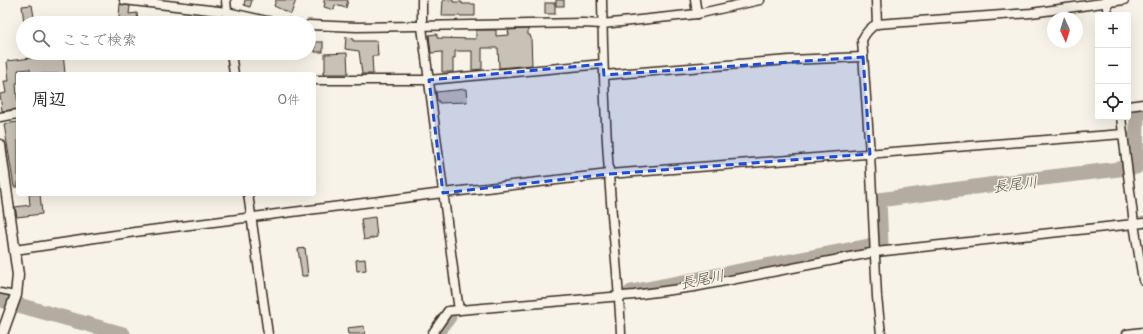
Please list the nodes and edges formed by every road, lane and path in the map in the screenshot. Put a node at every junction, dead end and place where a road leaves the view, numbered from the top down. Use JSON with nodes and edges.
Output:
{"nodes":[{"id":1,"x":124,"y":0,"type":"edge"},
{"id":2,"x":226,"y":0,"type":"edge"},
{"id":3,"x":422,"y":0,"type":"edge"},
{"id":4,"x":602,"y":0,"type":"edge"},
{"id":5,"x":695,"y":0,"type":"edge"},
{"id":6,"x":760,"y":0,"type":"edge"},
{"id":7,"x":876,"y":0,"type":"edge"},
{"id":8,"x":1124,"y":0,"type":"edge"},
{"id":9,"x":1107,"y":1,"type":"edge"},
{"id":10,"x":227,"y":12,"type":"junction"},
{"id":11,"x":1108,"y":12,"type":"edge"},
{"id":12,"x":697,"y":14,"type":"junction"},
{"id":13,"x":227,"y":16,"type":"edge"},
{"id":14,"x":245,"y":16,"type":"edge"},
{"id":15,"x":602,"y":24,"type":"junction"},
{"id":16,"x":877,"y":24,"type":"junction"},
{"id":17,"x":316,"y":25,"type":"edge"},
{"id":18,"x":422,"y":27,"type":"junction"},
{"id":19,"x":863,"y":57,"type":"junction"},
{"id":20,"x":232,"y":60,"type":"edge"},
{"id":21,"x":603,"y":64,"type":"junction"},
{"id":22,"x":234,"y":72,"type":"edge"},
{"id":23,"x":604,"y":75,"type":"junction"},
{"id":24,"x":316,"y":80,"type":"edge"},
{"id":25,"x":429,"y":80,"type":"junction"},
{"id":26,"x":1143,"y":104,"type":"edge"},
{"id":27,"x":1131,"y":106,"type":"edge"},
{"id":28,"x":16,"y":114,"type":"edge"},
{"id":29,"x":0,"y":117,"type":"edge"},
{"id":30,"x":1121,"y":120,"type":"edge"},
{"id":31,"x":1123,"y":134,"type":"junction"},
{"id":32,"x":0,"y":145,"type":"edge"},
{"id":33,"x":870,"y":154,"type":"junction"},
{"id":34,"x":608,"y":174,"type":"junction"},
{"id":35,"x":443,"y":193,"type":"junction"},
{"id":36,"x":248,"y":196,"type":"edge"},
{"id":37,"x":251,"y":218,"type":"junction"},
{"id":38,"x":1139,"y":224,"type":"edge"},
{"id":39,"x":15,"y":250,"type":"junction"},
{"id":40,"x":876,"y":252,"type":"junction"},
{"id":41,"x":1143,"y":280,"type":"edge"},
{"id":42,"x":0,"y":292,"type":"edge"},
{"id":43,"x":16,"y":295,"type":"junction"},
{"id":44,"x":619,"y":297,"type":"junction"},
{"id":45,"x":459,"y":310,"type":"junction"},
{"id":46,"x":1143,"y":332,"type":"edge"},
{"id":47,"x":2,"y":334,"type":"edge"},
{"id":48,"x":268,"y":334,"type":"edge"},
{"id":49,"x":432,"y":334,"type":"edge"},
{"id":50,"x":621,"y":334,"type":"edge"},
{"id":51,"x":882,"y":334,"type":"edge"},
{"id":52,"x":1127,"y":334,"type":"edge"}],
"edges":[{"from":1,"to":10,"type":"street"},
{"from":2,"to":10,"type":"street"},
{"from":3,"to":18,"type":"street"},
{"from":4,"to":15,"type":"street"},
{"from":5,"to":12,"type":"street"},
{"from":6,"to":12,"type":"street"},
{"from":7,"to":16,"type":"street"},
{"from":8,"to":9,"type":"street"},
{"from":9,"to":11,"type":"street"},
{"from":9,"to":16,"type":"street"},
{"from":10,"to":13,"type":"street"},
{"from":10,"to":14,"type":"street"},
{"from":12,"to":15,"type":"street"},
{"from":15,"to":18,"type":"street"},
{"from":15,"to":21,"type":"street"},
{"from":16,"to":19,"type":"street"},
{"from":17,"to":18,"type":"street"},
{"from":18,"to":25,"type":"street"},
{"from":19,"to":23,"type":"street"},
{"from":19,"to":33,"type":"street"},
{"from":20,"to":22,"type":"street"},
{"from":21,"to":23,"type":"street"},
{"from":21,"to":25,"type":"street"},
{"from":23,"to":34,"type":"street"},
{"from":24,"to":25,"type":"street"},
{"from":25,"to":35,"type":"street"},
{"from":26,"to":27,"type":"street"},
{"from":28,"to":29,"type":"street"},
{"from":30,"to":31,"type":"street"},
{"from":31,"to":33,"type":"street"},
{"from":31,"to":38,"type":"street"},
{"from":32,"to":39,"type":"street"},
{"from":33,"to":34,"type":"street"},
{"from":33,"to":40,"type":"street"},
{"from":34,"to":35,"type":"street"},
{"from":34,"to":44,"type":"street"},
{"from":35,"to":37,"type":"street"},
{"from":35,"to":45,"type":"street"},
{"from":36,"to":37,"type":"street"},
{"from":37,"to":39,"type":"street"},
{"from":37,"to":48,"type":"street"},
{"from":38,"to":40,"type":"street"},
{"from":38,"to":41,"type":"street"},
{"from":39,"to":43,"type":"street"},
{"from":40,"to":44,"type":"street"},
{"from":40,"to":51,"type":"street"},
{"from":42,"to":43,"type":"lane"},
{"from":43,"to":47,"type":"street"},
{"from":44,"to":45,"type":"street"},
{"from":44,"to":50,"type":"street"},
{"from":45,"to":49,"type":"street"},
{"from":46,"to":52,"type":"street"}]}
